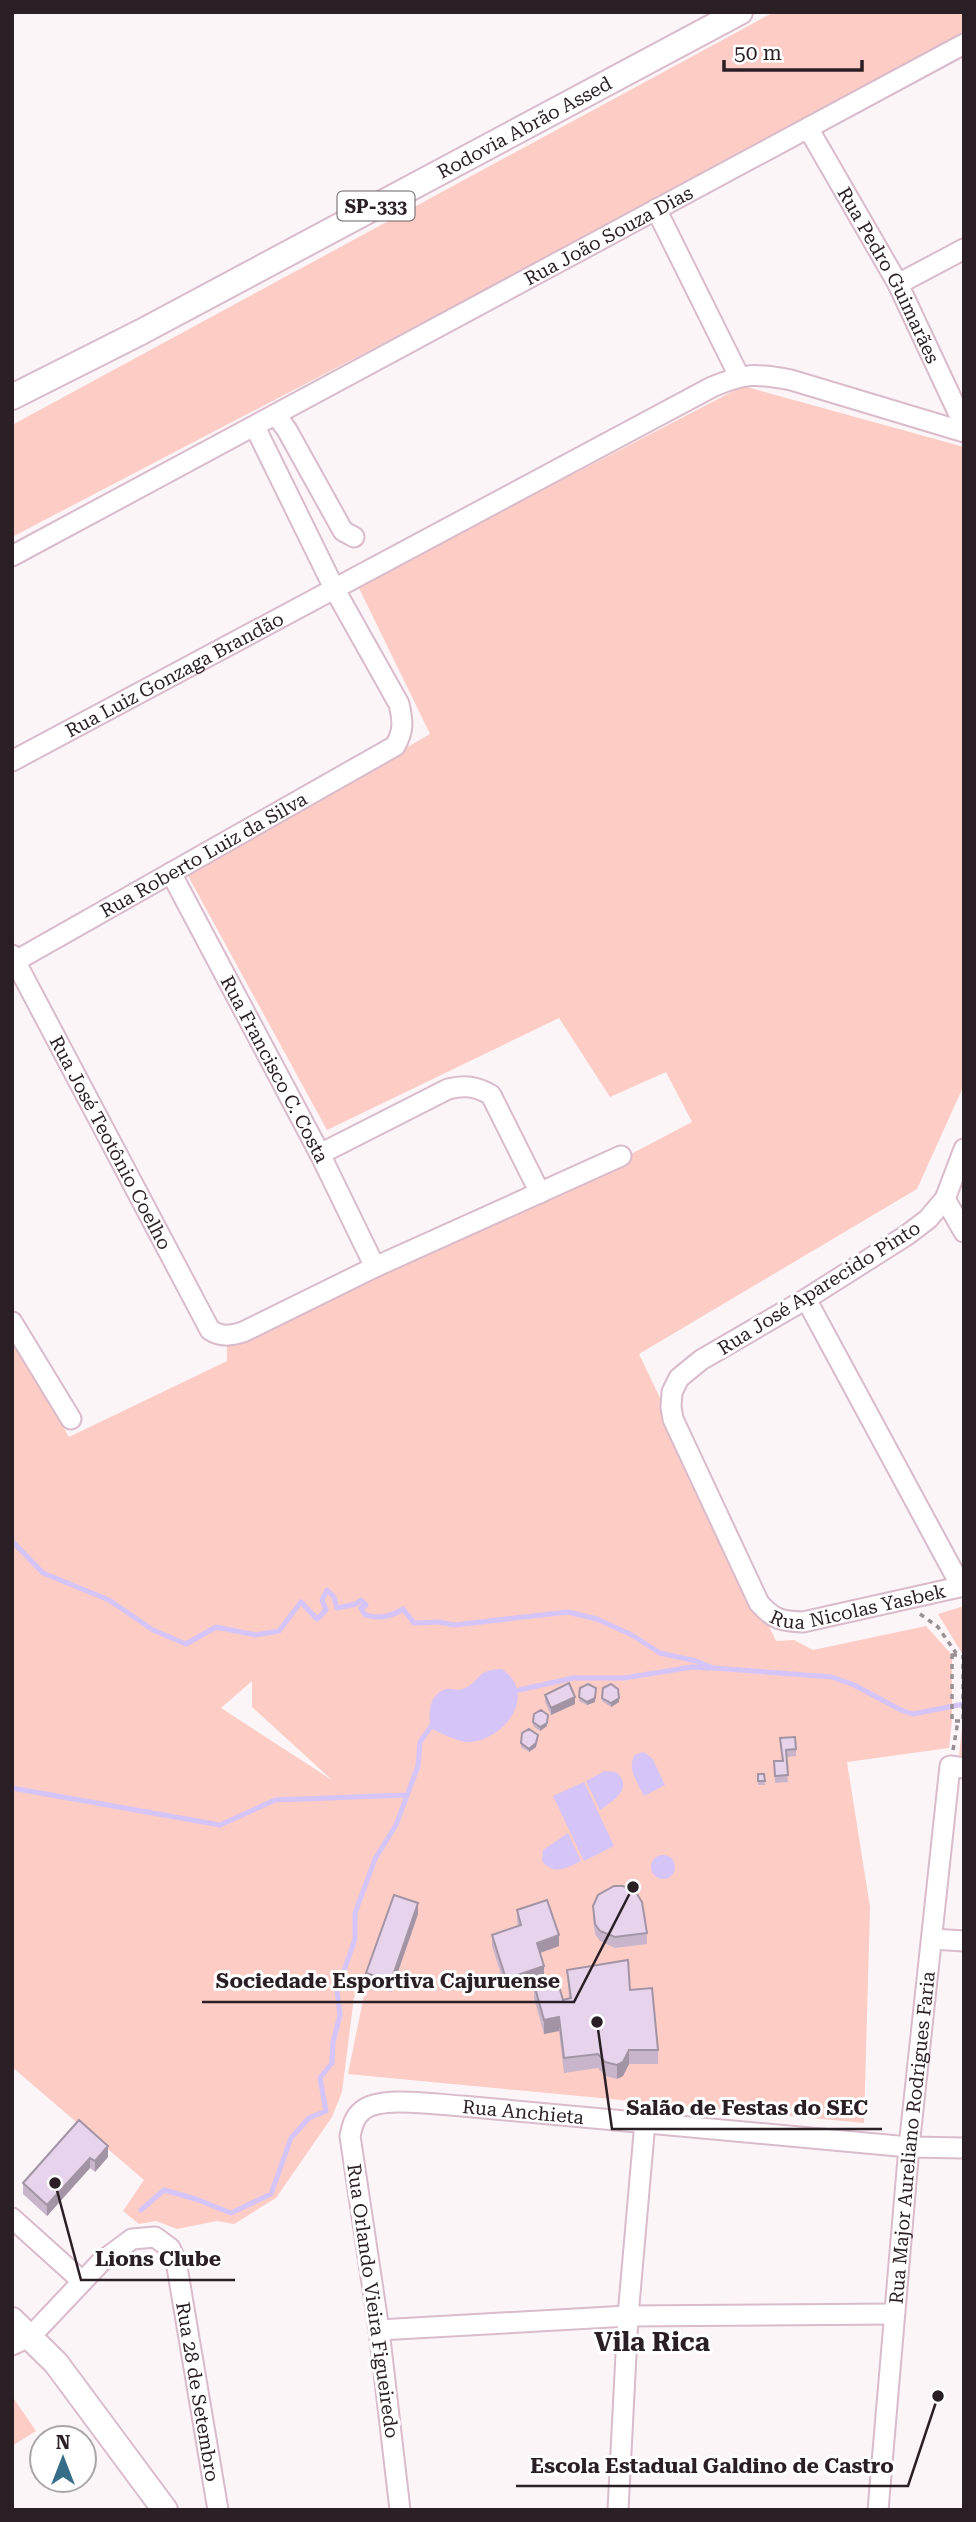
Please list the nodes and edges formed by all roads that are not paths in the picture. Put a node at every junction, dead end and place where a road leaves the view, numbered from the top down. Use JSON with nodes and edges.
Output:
{"nodes":[{"id":1,"x":740,"y":12,"type":"edge"},
{"id":2,"x":964,"y":44,"type":"edge"},
{"id":3,"x":808,"y":128,"type":"junction"},
{"id":4,"x":656,"y":209,"type":"junction"},
{"id":5,"x":964,"y":249,"type":"edge"},
{"id":6,"x":898,"y":284,"type":"junction"},
{"id":7,"x":740,"y":376,"type":"junction"},
{"id":8,"x":12,"y":397,"type":"edge"},
{"id":9,"x":276,"y":415,"type":"junction"},
{"id":10,"x":964,"y":425,"type":"edge"},
{"id":11,"x":255,"y":427,"type":"junction"},
{"id":12,"x":964,"y":432,"type":"edge"},
{"id":13,"x":354,"y":537,"type":"dead end"},
{"id":14,"x":12,"y":556,"type":"edge"},
{"id":15,"x":335,"y":590,"type":"junction"},
{"id":16,"x":12,"y":761,"type":"edge"},
{"id":17,"x":172,"y":873,"type":"junction"},
{"id":18,"x":13,"y":960,"type":"edge"},
{"id":19,"x":964,"y":1149,"type":"edge"},
{"id":20,"x":320,"y":1154,"type":"junction"},
{"id":21,"x":621,"y":1156,"type":"dead end"},
{"id":22,"x":540,"y":1193,"type":"junction"},
{"id":23,"x":945,"y":1199,"type":"junction"},
{"id":24,"x":964,"y":1232,"type":"edge"},
{"id":25,"x":375,"y":1268,"type":"junction"},
{"id":26,"x":806,"y":1298,"type":"junction"},
{"id":27,"x":12,"y":1322,"type":"edge"},
{"id":28,"x":71,"y":1419,"type":"dead end"},
{"id":29,"x":962,"y":1586,"type":"edge"},
{"id":30,"x":759,"y":1603,"type":"joint"},
{"id":31,"x":957,"y":1767,"type":"edge"},
{"id":32,"x":932,"y":1939,"type":"junction"},
{"id":33,"x":964,"y":1941,"type":"edge"},
{"id":34,"x":375,"y":2104,"type":"joint"},
{"id":35,"x":645,"y":2122,"type":"junction"},
{"id":36,"x":909,"y":2147,"type":"junction"},
{"id":37,"x":964,"y":2148,"type":"edge"},
{"id":38,"x":12,"y":2218,"type":"edge"},
{"id":39,"x":82,"y":2281,"type":"junction"},
{"id":40,"x":894,"y":2315,"type":"junction"},
{"id":41,"x":628,"y":2316,"type":"junction"},
{"id":42,"x":379,"y":2330,"type":"junction"},
{"id":43,"x":18,"y":2333,"type":"edge"},
{"id":44,"x":165,"y":2510,"type":"edge"},
{"id":45,"x":219,"y":2510,"type":"edge"},
{"id":46,"x":400,"y":2510,"type":"edge"},
{"id":47,"x":618,"y":2510,"type":"edge"},
{"id":48,"x":878,"y":2510,"type":"edge"}],
"edges":[{"from":1,"to":8,"type":"main road","name":"Rodovia Abrão Assed","number":"SP-333"},
{"from":2,"to":3,"type":"street","name":"Rua João Souza Dias"},
{"from":3,"to":4,"type":"street","name":"Rua João Souza Dias"},
{"from":3,"to":6,"type":"street","name":"Rua Pedro Guimarães"},
{"from":4,"to":7,"type":"street"},
{"from":4,"to":9,"type":"street","name":"Rua João Souza Dias"},
{"from":5,"to":6,"type":"street"},
{"from":6,"to":10,"type":"street","name":"Rua Pedro Guimarães"},
{"from":7,"to":12,"type":"street"},
{"from":7,"to":15,"type":"street","name":"Rua Luiz Gonzaga Brandão"},
{"from":9,"to":11,"type":"street","name":"Rua João Souza Dias"},
{"from":9,"to":13,"type":"street"},
{"from":11,"to":14,"type":"street","name":"Rua João Souza Dias"},
{"from":11,"to":15,"type":"street"},
{"from":15,"to":16,"type":"street","name":"Rua Luiz Gonzaga Brandão"},
{"from":15,"to":17,"type":"street","name":"Rua Roberto Luiz da Silva"},
{"from":17,"to":18,"type":"street","name":"Rua Roberto Luiz da Silva"},
{"from":17,"to":20,"type":"street","name":"Rua Francisco C. Costa"},
{"from":18,"to":25,"type":"street","name":"Rua José Teotônio Coelho"},
{"from":19,"to":23,"type":"street","name":"Rua José Aparecido Pinto"},
{"from":20,"to":22,"type":"street"},
{"from":20,"to":25,"type":"street","name":"Rua Francisco C. Costa"},
{"from":21,"to":22,"type":"street"},
{"from":22,"to":25,"type":"street"},
{"from":23,"to":24,"type":"street"},
{"from":23,"to":26,"type":"street","name":"Rua José Aparecido Pinto"},
{"from":26,"to":29,"type":"street"},
{"from":26,"to":30,"type":"street","name":"Rua José Aparecido Pinto"},
{"from":27,"to":28,"type":"street"},
{"from":29,"to":30,"type":"street","name":"Rua Nicolas Yasbek"},
{"from":31,"to":32,"type":"street","name":"Rua Major Aureliano Rodrigues Faria"},
{"from":32,"to":33,"type":"street"},
{"from":32,"to":36,"type":"street","name":"Rua Major Aureliano Rodrigues Faria"},
{"from":34,"to":35,"type":"street","name":"Rua Anchieta"},
{"from":34,"to":42,"type":"street","name":"Rua Orlando Vieira Figueiredo"},
{"from":35,"to":36,"type":"street","name":"Rua Anchieta"},
{"from":35,"to":41,"type":"street"},
{"from":36,"to":37,"type":"street","name":"Rua Anchieta"},
{"from":36,"to":40,"type":"street","name":"Rua Major Aureliano Rodrigues Faria"},
{"from":38,"to":39,"type":"street"},
{"from":39,"to":43,"type":"street","name":"Rua 28 de Setembro"},
{"from":39,"to":45,"type":"street","name":"Rua 28 de Setembro"},
{"from":40,"to":41,"type":"street"},
{"from":40,"to":48,"type":"street","name":"Rua Major Aureliano Rodrigues Faria"},
{"from":41,"to":42,"type":"street"},
{"from":41,"to":47,"type":"street"},
{"from":42,"to":46,"type":"street","name":"Rua Orlando Vieira Figueiredo"},
{"from":43,"to":44,"type":"main road"}]}
